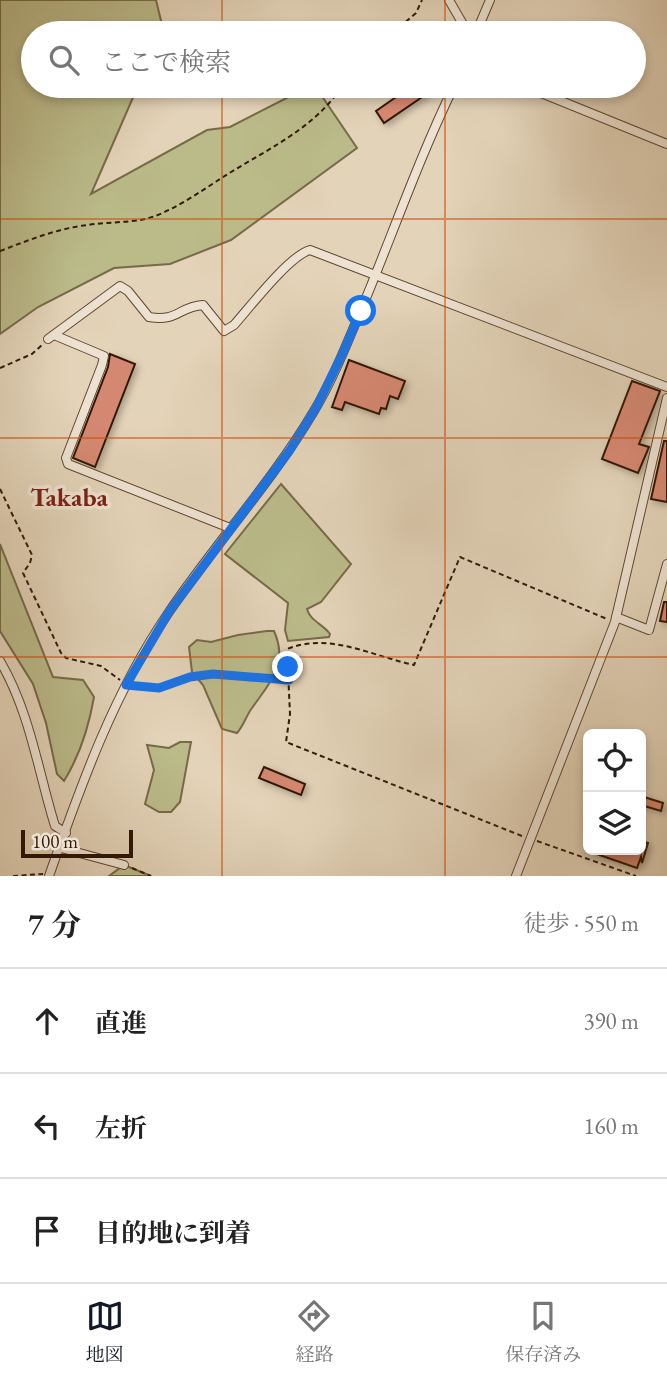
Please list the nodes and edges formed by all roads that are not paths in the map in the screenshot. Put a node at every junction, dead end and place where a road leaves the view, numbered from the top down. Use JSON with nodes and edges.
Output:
{"nodes":[{"id":1,"x":449,"y":0,"type":"edge"},
{"id":2,"x":490,"y":0,"type":"edge"},
{"id":3,"x":461,"y":21,"type":"edge"},
{"id":4,"x":481,"y":21,"type":"edge"},
{"id":5,"x":449,"y":98,"type":"edge"},
{"id":6,"x":554,"y":98,"type":"edge"},
{"id":7,"x":667,"y":144,"type":"edge"},
{"id":8,"x":377,"y":275,"type":"junction"},
{"id":9,"x":667,"y":387,"type":"edge"},
{"id":10,"x":667,"y":398,"type":"edge"},
{"id":11,"x":230,"y":528,"type":"junction"},
{"id":12,"x":667,"y":564,"type":"edge"},
{"id":13,"x":615,"y":620,"type":"junction"},
{"id":14,"x":0,"y":662,"type":"edge"},
{"id":15,"x":66,"y":833,"type":"junction"},
{"id":16,"x":61,"y":848,"type":"junction"},
{"id":17,"x":124,"y":865,"type":"road end"},
{"id":18,"x":49,"y":875,"type":"edge"},
{"id":19,"x":516,"y":876,"type":"edge"}],
"edges":[{"from":1,"to":3,"type":"street"},
{"from":2,"to":4,"type":"street"},
{"from":5,"to":8,"type":"street"},
{"from":6,"to":7,"type":"street"},
{"from":8,"to":9,"type":"street"},
{"from":8,"to":11,"type":"street"},
{"from":8,"to":11,"type":"street"},
{"from":10,"to":13,"type":"street"},
{"from":11,"to":15,"type":"street"},
{"from":12,"to":13,"type":"street"},
{"from":13,"to":19,"type":"street"},
{"from":14,"to":15,"type":"street"},
{"from":15,"to":16,"type":"street"},
{"from":16,"to":17,"type":"street"},
{"from":16,"to":18,"type":"street"}]}
